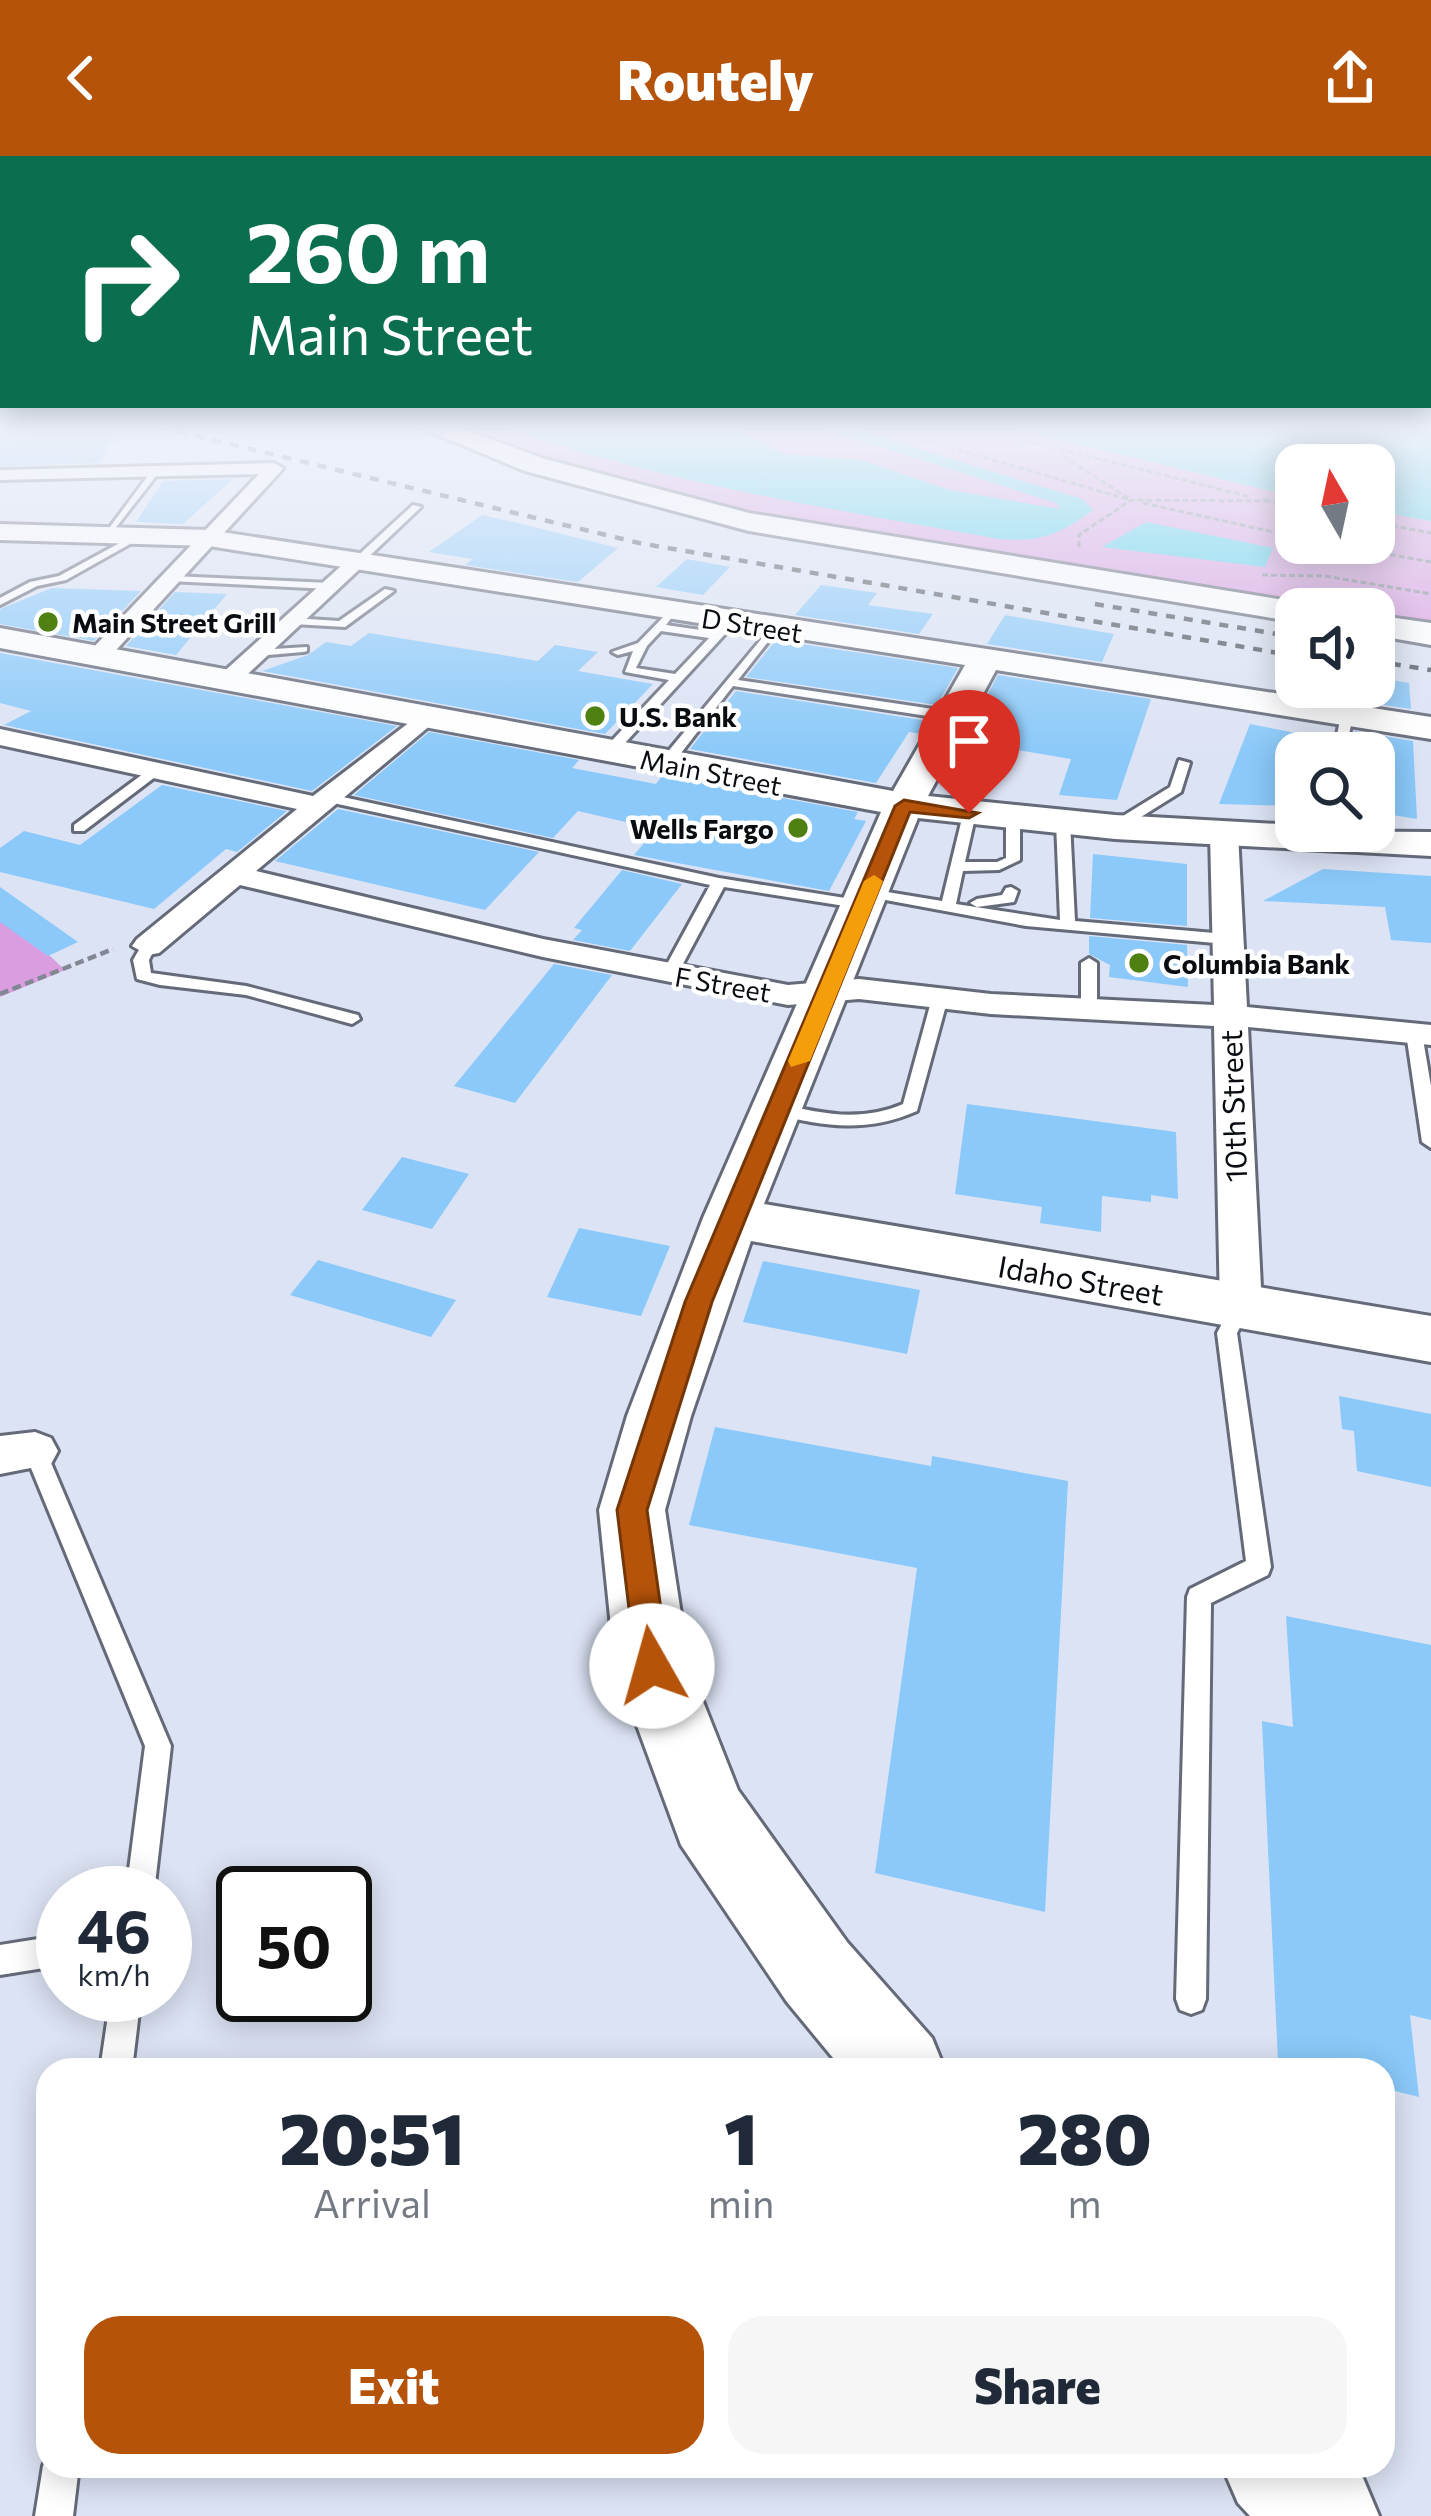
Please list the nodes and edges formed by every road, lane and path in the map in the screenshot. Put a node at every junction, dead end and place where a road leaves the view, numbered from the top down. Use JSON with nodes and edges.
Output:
{"nodes":[{"id":1,"x":137,"y":537,"type":"edge"},
{"id":2,"x":189,"y":537,"type":"edge"},
{"id":3,"x":383,"y":537,"type":"edge"},
{"id":4,"x":853,"y":537,"type":"edge"},
{"id":5,"x":1078,"y":537,"type":"edge"},
{"id":6,"x":209,"y":538,"type":"junction"},
{"id":7,"x":1090,"y":554,"type":"dead end"},
{"id":8,"x":1395,"y":555,"type":"edge"},
{"id":9,"x":356,"y":562,"type":"junction"},
{"id":10,"x":1431,"y":562,"type":"edge"},
{"id":11,"x":1252,"y":575,"type":"dead end"},
{"id":12,"x":173,"y":580,"type":"junction"},
{"id":13,"x":330,"y":586,"type":"junction"},
{"id":14,"x":389,"y":591,"type":"dead end"},
{"id":15,"x":1431,"y":594,"type":"edge"},
{"id":16,"x":0,"y":602,"type":"edge"},
{"id":17,"x":1275,"y":608,"type":"edge"},
{"id":18,"x":664,"y":620,"type":"junction"},
{"id":19,"x":293,"y":621,"type":"junction"},
{"id":20,"x":341,"y":625,"type":"junction"},
{"id":21,"x":773,"y":628,"type":"junction"},
{"id":22,"x":1395,"y":628,"type":"edge"},
{"id":23,"x":724,"y":629,"type":"junction"},
{"id":24,"x":1431,"y":634,"type":"edge"},
{"id":25,"x":0,"y":638,"type":"edge"},
{"id":26,"x":642,"y":645,"type":"junction"},
{"id":27,"x":257,"y":653,"type":"junction"},
{"id":28,"x":98,"y":656,"type":"junction"},
{"id":29,"x":983,"y":661,"type":"junction"},
{"id":30,"x":629,"y":670,"type":"junction"},
{"id":31,"x":678,"y":678,"type":"junction"},
{"id":32,"x":227,"y":681,"type":"junction"},
{"id":33,"x":731,"y":682,"type":"junction"},
{"id":34,"x":953,"y":716,"type":"junction"},
{"id":35,"x":1347,"y":716,"type":"junction"},
{"id":36,"x":423,"y":719,"type":"junction"},
{"id":37,"x":1431,"y":728,"type":"edge"},
{"id":38,"x":1344,"y":732,"type":"edge"},
{"id":39,"x":0,"y":736,"type":"edge"},
{"id":40,"x":608,"y":753,"type":"junction"},
{"id":41,"x":667,"y":763,"type":"junction"},
{"id":42,"x":1184,"y":763,"type":"dead end"},
{"id":43,"x":156,"y":771,"type":"junction"},
{"id":44,"x":324,"y":802,"type":"junction"},
{"id":45,"x":904,"y":806,"type":"junction"},
{"id":46,"x":969,"y":813,"type":"junction"},
{"id":47,"x":1013,"y":818,"type":"junction"},
{"id":48,"x":1063,"y":822,"type":"junction"},
{"id":49,"x":1114,"y":826,"type":"junction"},
{"id":50,"x":79,"y":828,"type":"dead end"},
{"id":51,"x":1224,"y":832,"type":"junction"},
{"id":52,"x":1275,"y":833,"type":"edge"},
{"id":53,"x":1395,"y":841,"type":"edge"},
{"id":54,"x":1431,"y":844,"type":"edge"},
{"id":55,"x":956,"y":867,"type":"junction"},
{"id":56,"x":1012,"y":875,"type":"junction"},
{"id":57,"x":239,"y":876,"type":"junction"},
{"id":58,"x":719,"y":881,"type":"junction"},
{"id":59,"x":866,"y":899,"type":"junction"},
{"id":60,"x":949,"y":904,"type":"junction"},
{"id":61,"x":1067,"y":924,"type":"junction"},
{"id":62,"x":1226,"y":939,"type":"junction"},
{"id":63,"x":148,"y":946,"type":"joint"},
{"id":64,"x":112,"y":949,"type":"dead end"},
{"id":65,"x":1089,"y":963,"type":"dead end"},
{"id":66,"x":669,"y":975,"type":"junction"},
{"id":67,"x":830,"y":992,"type":"junction"},
{"id":68,"x":0,"y":994,"type":"edge"},
{"id":69,"x":940,"y":998,"type":"junction"},
{"id":70,"x":1089,"y":1008,"type":"junction"},
{"id":71,"x":1228,"y":1014,"type":"junction"},
{"id":72,"x":352,"y":1019,"type":"dead end"},
{"id":73,"x":1422,"y":1034,"type":"edge"},
{"id":74,"x":778,"y":1109,"type":"junction"},
{"id":75,"x":1431,"y":1140,"type":"edge"},
{"id":76,"x":730,"y":1218,"type":"junction"},
{"id":77,"x":1241,"y":1307,"type":"junction"},
{"id":78,"x":1431,"y":1339,"type":"edge"},
{"id":79,"x":17,"y":1453,"type":"edge"},
{"id":80,"x":143,"y":1866,"type":"edge"},
{"id":81,"x":36,"y":1954,"type":"edge"},
{"id":82,"x":0,"y":1960,"type":"edge"},
{"id":83,"x":1191,"y":1999,"type":"dead end"},
{"id":84,"x":122,"y":2022,"type":"edge"},
{"id":85,"x":118,"y":2058,"type":"edge"},
{"id":86,"x":890,"y":2058,"type":"edge"},
{"id":87,"x":59,"y":2478,"type":"edge"},
{"id":88,"x":1287,"y":2478,"type":"edge"},
{"id":89,"x":54,"y":2516,"type":"edge"},
{"id":90,"x":1325,"y":2516,"type":"edge"}],
"edges":[{"from":1,"to":16,"type":"lane"},
{"from":2,"to":6,"type":"main road","name":"D Street"},
{"from":3,"to":9,"type":"lane"},
{"from":4,"to":17,"type":"highway"},
{"from":5,"to":7,"type":"path"},
{"from":6,"to":9,"type":"main road","name":"D Street"},
{"from":6,"to":12,"type":"street"},
{"from":8,"to":10,"type":"path"},
{"from":9,"to":13,"type":"street"},
{"from":9,"to":18,"type":"main road","name":"D Street"},
{"from":11,"to":15,"type":"path"},
{"from":12,"to":13,"type":"lane"},
{"from":12,"to":28,"type":"street"},
{"from":13,"to":19,"type":"street"},
{"from":14,"to":20,"type":"lane"},
{"from":18,"to":23,"type":"main road","name":"D Street"},
{"from":18,"to":26,"type":"lane"},
{"from":19,"to":20,"type":"lane"},
{"from":19,"to":27,"type":"street"},
{"from":20,"to":27,"type":"lane"},
{"from":21,"to":23,"type":"main road","name":"D Street"},
{"from":21,"to":29,"type":"main road","name":"D Street"},
{"from":21,"to":33,"type":"lane"},
{"from":22,"to":24,"type":"highway"},
{"from":23,"to":31,"type":"lane"},
{"from":25,"to":28,"type":"main road","name":"Main Street"},
{"from":26,"to":30,"type":"lane"},
{"from":26,"to":30,"type":"lane"},
{"from":27,"to":32,"type":"street"},
{"from":28,"to":32,"type":"main road","name":"Main Street"},
{"from":29,"to":34,"type":"main road"},
{"from":29,"to":35,"type":"main road","name":"D Street"},
{"from":30,"to":31,"type":"lane"},
{"from":31,"to":40,"type":"lane"},
{"from":32,"to":36,"type":"main road","name":"Main Street"},
{"from":33,"to":34,"type":"lane"},
{"from":33,"to":41,"type":"lane"},
{"from":34,"to":45,"type":"main road"},
{"from":35,"to":37,"type":"main road","name":"D Street"},
{"from":35,"to":38,"type":"lane"},
{"from":36,"to":40,"type":"main road","name":"Main Street"},
{"from":36,"to":44,"type":"street"},
{"from":39,"to":43,"type":"street"},
{"from":40,"to":41,"type":"main road","name":"Main Street"},
{"from":41,"to":45,"type":"main road","name":"Main Street"},
{"from":42,"to":49,"type":"lane"},
{"from":43,"to":44,"type":"street"},
{"from":43,"to":50,"type":"lane"},
{"from":44,"to":57,"type":"street"},
{"from":44,"to":58,"type":"lane"},
{"from":45,"to":46,"type":"main road","name":"Main Street"},
{"from":45,"to":59,"type":"main road"},
{"from":46,"to":47,"type":"main road","name":"Main Street"},
{"from":46,"to":55,"type":"lane"},
{"from":47,"to":48,"type":"main road","name":"Main Street"},
{"from":47,"to":56,"type":"lane"},
{"from":48,"to":49,"type":"main road","name":"Main Street"},
{"from":48,"to":61,"type":"lane"},
{"from":49,"to":51,"type":"main road","name":"Main Street"},
{"from":51,"to":52,"type":"main road","name":"Main Street"},
{"from":51,"to":62,"type":"street","name":"10th Street"},
{"from":53,"to":54,"type":"main road","name":"Main Street"},
{"from":55,"to":56,"type":"lane"},
{"from":55,"to":60,"type":"lane"},
{"from":56,"to":60,"type":"lane"},
{"from":57,"to":63,"type":"street"},
{"from":57,"to":66,"type":"street","name":"F Street"},
{"from":58,"to":59,"type":"lane"},
{"from":58,"to":66,"type":"lane"},
{"from":59,"to":60,"type":"lane"},
{"from":59,"to":67,"type":"main road"},
{"from":60,"to":61,"type":"lane"},
{"from":61,"to":62,"type":"lane"},
{"from":62,"to":71,"type":"street","name":"10th Street"},
{"from":63,"to":72,"type":"lane"},
{"from":64,"to":68,"type":"path"},
{"from":65,"to":70,"type":"lane"},
{"from":66,"to":67,"type":"street","name":"F Street"},
{"from":67,"to":69,"type":"street","name":"F Street"},
{"from":67,"to":74,"type":"main road"},
{"from":69,"to":70,"type":"street","name":"F Street"},
{"from":69,"to":74,"type":"lane"},
{"from":70,"to":71,"type":"street","name":"F Street"},
{"from":71,"to":73,"type":"street","name":"F Street"},
{"from":71,"to":77,"type":"street","name":"10th Street"},
{"from":73,"to":75,"type":"lane"},
{"from":74,"to":76,"type":"main road"},
{"from":76,"to":77,"type":"main road","name":"Idaho Street"},
{"from":76,"to":86,"type":"main road"},
{"from":77,"to":78,"type":"main road","name":"Idaho Street"},
{"from":77,"to":83,"type":"lane"},
{"from":79,"to":80,"type":"lane"},
{"from":81,"to":82,"type":"lane"},
{"from":84,"to":85,"type":"lane"},
{"from":87,"to":89,"type":"lane"},
{"from":88,"to":90,"type":"main road"}]}
